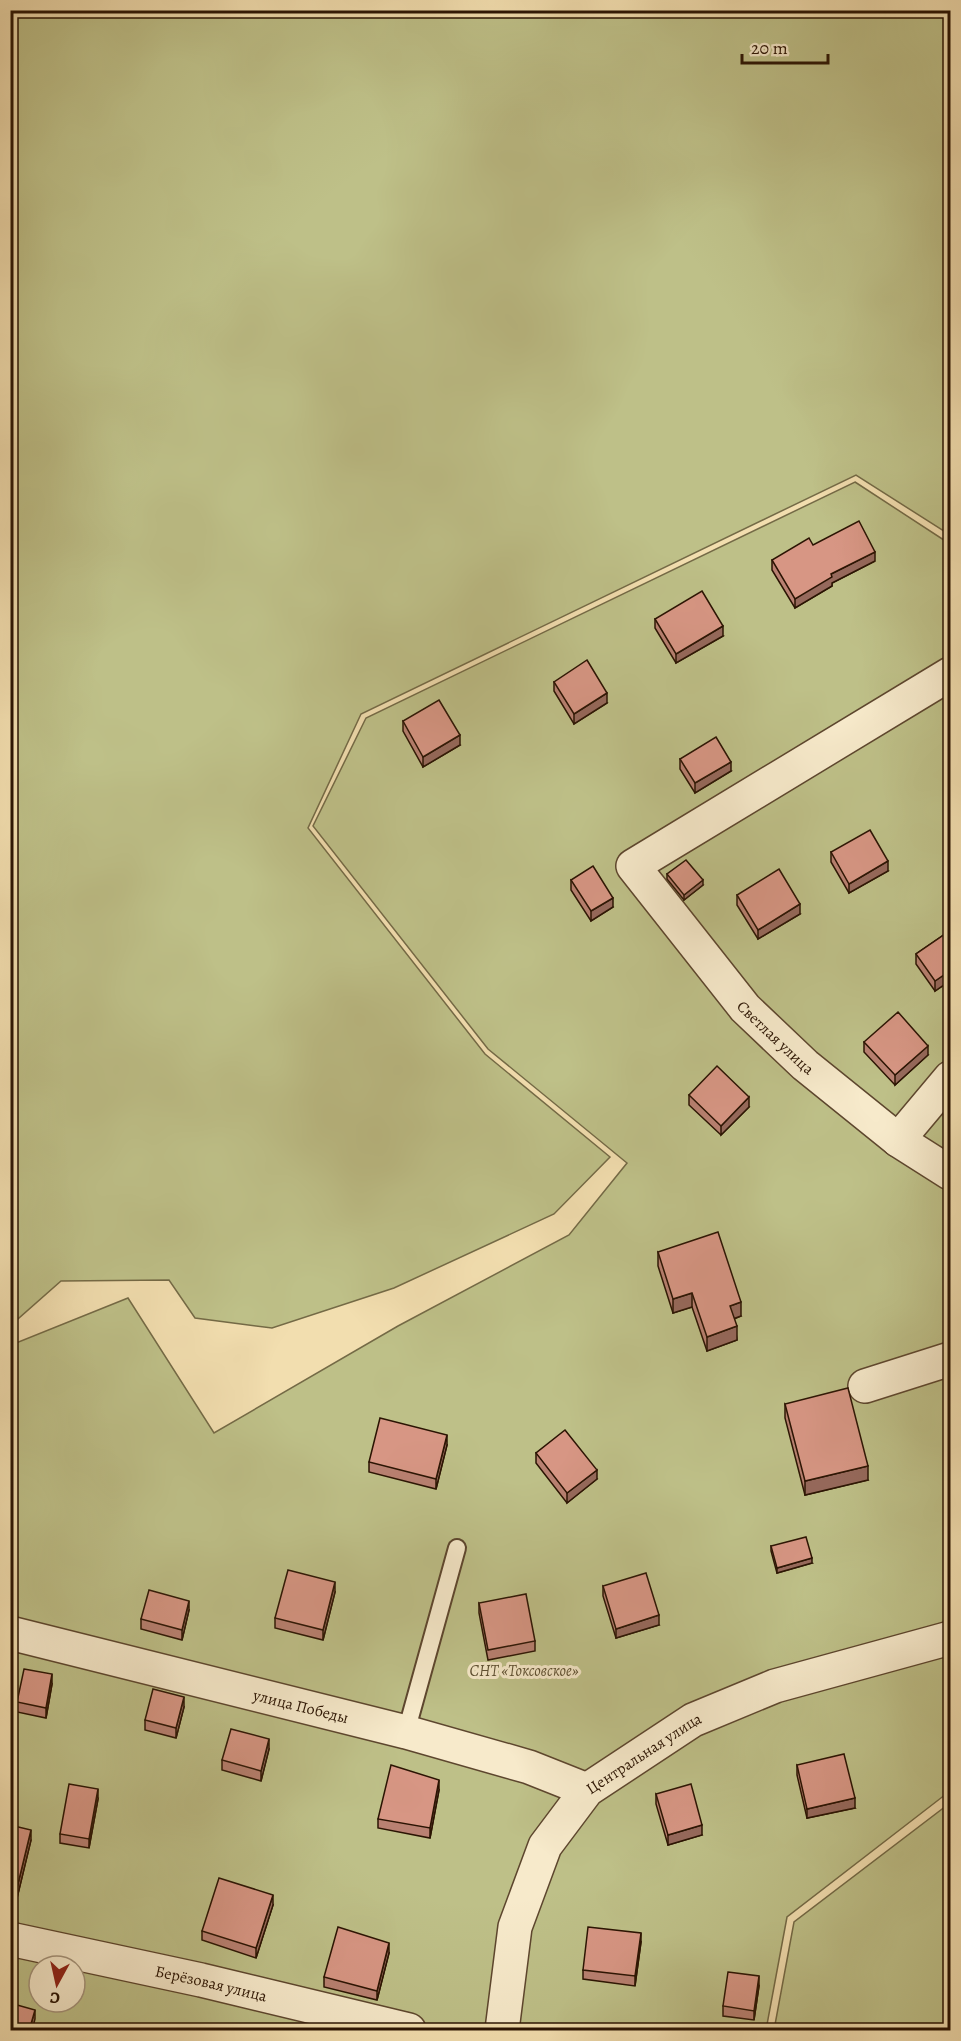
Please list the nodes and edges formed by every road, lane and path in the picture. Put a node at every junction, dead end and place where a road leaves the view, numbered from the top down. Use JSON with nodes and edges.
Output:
{"nodes":[{"id":1,"x":951,"y":674,"type":"edge"},
{"id":2,"x":951,"y":1078,"type":"edge"},
{"id":3,"x":898,"y":1140,"type":"junction"},
{"id":4,"x":951,"y":1173,"type":"edge"},
{"id":5,"x":951,"y":1359,"type":"edge"},
{"id":6,"x":865,"y":1386,"type":"dead end"},
{"id":7,"x":457,"y":1548,"type":"dead end"},
{"id":8,"x":10,"y":1633,"type":"edge"},
{"id":9,"x":951,"y":1638,"type":"edge"},
{"id":10,"x":405,"y":1732,"type":"junction"},
{"id":11,"x":587,"y":1790,"type":"junction"},
{"id":12,"x":10,"y":1939,"type":"edge"},
{"id":13,"x":409,"y":2031,"type":"edge"},
{"id":14,"x":502,"y":2031,"type":"edge"}],
"edges":[{"from":1,"to":3,"type":"street","name":"Светлая улица"},
{"from":2,"to":3,"type":"street"},
{"from":3,"to":4,"type":"street","name":"Светлая улица"},
{"from":5,"to":6,"type":"street"},
{"from":7,"to":10,"type":"lane"},
{"from":8,"to":10,"type":"street","name":"улица Победы"},
{"from":9,"to":11,"type":"street","name":"Центральная улица"},
{"from":10,"to":11,"type":"street","name":"улица Победы"},
{"from":11,"to":14,"type":"street","name":"Центральная улица"},
{"from":12,"to":13,"type":"street","name":"Берёзовая улица"}]}
